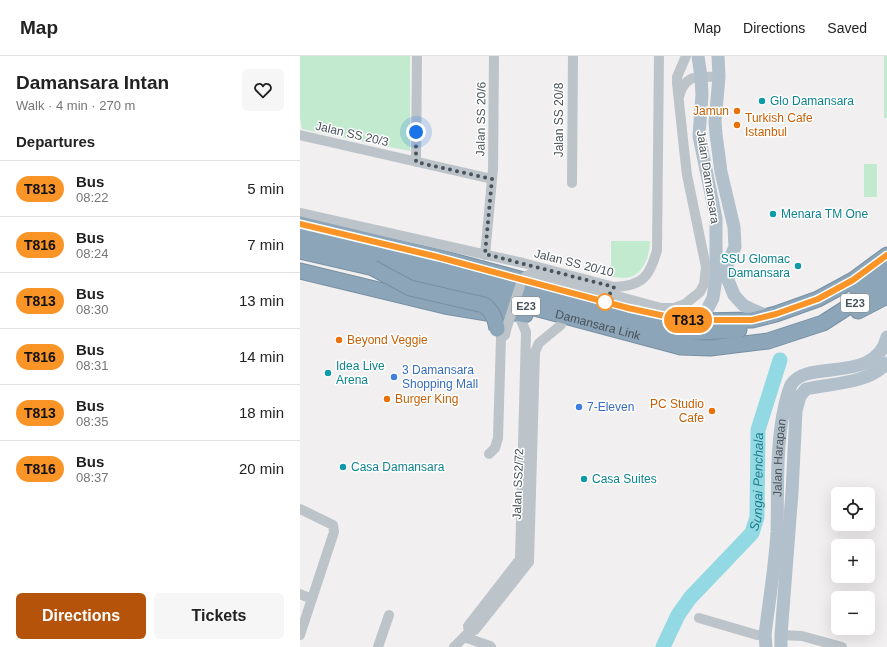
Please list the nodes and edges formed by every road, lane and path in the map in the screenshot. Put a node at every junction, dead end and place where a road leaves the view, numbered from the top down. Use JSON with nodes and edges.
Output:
{"nodes":[{"id":1,"x":417,"y":56,"type":"edge"},
{"id":2,"x":494,"y":56,"type":"edge"},
{"id":3,"x":573,"y":56,"type":"edge"},
{"id":4,"x":659,"y":56,"type":"edge"},
{"id":5,"x":686,"y":56,"type":"edge"},
{"id":6,"x":698,"y":56,"type":"edge"},
{"id":7,"x":718,"y":56,"type":"edge"},
{"id":8,"x":701,"y":77,"type":"junction"},
{"id":9,"x":719,"y":77,"type":"junction"},
{"id":10,"x":678,"y":101,"type":"junction"},
{"id":11,"x":300,"y":135,"type":"edge"},
{"id":12,"x":416,"y":162,"type":"junction"},
{"id":13,"x":492,"y":179,"type":"junction"},
{"id":14,"x":572,"y":183,"type":"dead end"},
{"id":15,"x":300,"y":213,"type":"edge"},
{"id":16,"x":716,"y":218,"type":"junction"},
{"id":17,"x":300,"y":224,"type":"edge"},
{"id":18,"x":300,"y":239,"type":"edge"},
{"id":19,"x":300,"y":251,"type":"edge"},
{"id":20,"x":485,"y":254,"type":"junction"},
{"id":21,"x":887,"y":255,"type":"edge"},
{"id":22,"x":727,"y":266,"type":"junction"},
{"id":23,"x":373,"y":268,"type":"junction"},
{"id":24,"x":887,"y":269,"type":"edge"},
{"id":25,"x":548,"y":270,"type":"junction"},
{"id":26,"x":300,"y":271,"type":"edge"},
{"id":27,"x":449,"y":279,"type":"junction"},
{"id":28,"x":887,"y":282,"type":"edge"},
{"id":29,"x":542,"y":286,"type":"junction"},
{"id":30,"x":885,"y":299,"type":"edge"},
{"id":31,"x":518,"y":313,"type":"junction"},
{"id":32,"x":770,"y":316,"type":"junction"},
{"id":33,"x":674,"y":318,"type":"junction"},
{"id":34,"x":823,"y":323,"type":"junction"},
{"id":35,"x":561,"y":325,"type":"junction"},
{"id":36,"x":604,"y":326,"type":"junction"},
{"id":37,"x":887,"y":337,"type":"edge"},
{"id":38,"x":501,"y":338,"type":"junction"},
{"id":39,"x":887,"y":364,"type":"edge"},
{"id":40,"x":489,"y":454,"type":"dead end"},
{"id":41,"x":300,"y":509,"type":"edge"},
{"id":42,"x":507,"y":583,"type":"junction"},
{"id":43,"x":300,"y":594,"type":"edge"},
{"id":44,"x":312,"y":599,"type":"junction"},
{"id":45,"x":389,"y":615,"type":"dead end"},
{"id":46,"x":699,"y":618,"type":"dead end"},
{"id":47,"x":466,"y":634,"type":"junction"},
{"id":48,"x":300,"y":635,"type":"edge"},
{"id":49,"x":765,"y":641,"type":"edge"},
{"id":50,"x":781,"y":641,"type":"edge"},
{"id":51,"x":378,"y":647,"type":"edge"},
{"id":52,"x":454,"y":647,"type":"edge"},
{"id":53,"x":491,"y":647,"type":"edge"},
{"id":54,"x":842,"y":647,"type":"edge"}],
"edges":[{"from":1,"to":12,"type":"street"},
{"from":2,"to":13,"type":"street","name":"Jalan SS 20/6"},
{"from":3,"to":14,"type":"street","name":"Jalan SS 20/8"},
{"from":4,"to":25,"type":"street","name":"Jalan SS 20/10"},
{"from":5,"to":10,"type":"street"},
{"from":6,"to":8,"type":"main road","name":"Jalan Damansara"},
{"from":7,"to":9,"type":"main road","name":"Jalan Damansara"},
{"from":8,"to":9,"type":"street"},
{"from":8,"to":10,"type":"street"},
{"from":8,"to":16,"type":"main road","name":"Jalan Damansara"},
{"from":9,"to":22,"type":"main road","name":"Jalan Damansara"},
{"from":10,"to":38,"type":"street","bridge":true},
{"from":11,"to":12,"type":"street","name":"Jalan SS 20/3"},
{"from":12,"to":13,"type":"street","name":"Jalan SS 20/3"},
{"from":13,"to":20,"type":"street","name":"Jalan SS 20/6"},
{"from":15,"to":20,"type":"street","name":"Jalan SS 20/10"},
{"from":16,"to":22,"type":"main road"},
{"from":16,"to":33,"type":"main road","name":"Jalan Damansara"},
{"from":17,"to":29,"type":"highway"},
{"from":18,"to":27,"type":"highway","name":"Damansara Link","number":"E23"},
{"from":19,"to":23,"type":"highway","name":"Damansara Link","number":"E23"},
{"from":20,"to":25,"type":"street","name":"Jalan SS 20/10"},
{"from":21,"to":32,"type":"highway"},
{"from":22,"to":32,"type":"main road"},
{"from":23,"to":27,"type":"highway","name":"Damansara Link","number":"E23","bridge":true},
{"from":23,"to":38,"type":"highway","bridge":true},
{"from":24,"to":27,"type":"highway","name":"Damansara Link","number":"E23"},
{"from":25,"to":29,"type":"street"},
{"from":26,"to":31,"type":"highway"},
{"from":27,"to":36,"type":"highway","name":"Damansara Link","number":"E23"},
{"from":28,"to":34,"type":"highway","name":"Damansara Link","number":"E23"},
{"from":29,"to":33,"type":"highway"},
{"from":30,"to":34,"type":"highway"},
{"from":31,"to":35,"type":"highway"},
{"from":31,"to":42,"type":"street","name":"Jalan SS2/72"},
{"from":32,"to":33,"type":"highway"},
{"from":34,"to":36,"type":"highway","name":"Damansara Link","number":"E23"},
{"from":35,"to":36,"type":"highway"},
{"from":35,"to":42,"type":"street","name":"Jalan SS2/72"},
{"from":37,"to":49,"type":"main road","name":"Jalan Harapan"},
{"from":38,"to":40,"type":"street"},
{"from":39,"to":50,"type":"main road"},
{"from":41,"to":44,"type":"street"},
{"from":42,"to":47,"type":"street","name":"Jalan SS2/72"},
{"from":43,"to":44,"type":"street"},
{"from":44,"to":48,"type":"street"},
{"from":45,"to":51,"type":"street"},
{"from":46,"to":49,"type":"street"},
{"from":47,"to":52,"type":"street","name":"Jalan SS2/72"},
{"from":47,"to":53,"type":"street"},
{"from":50,"to":54,"type":"street"}]}
